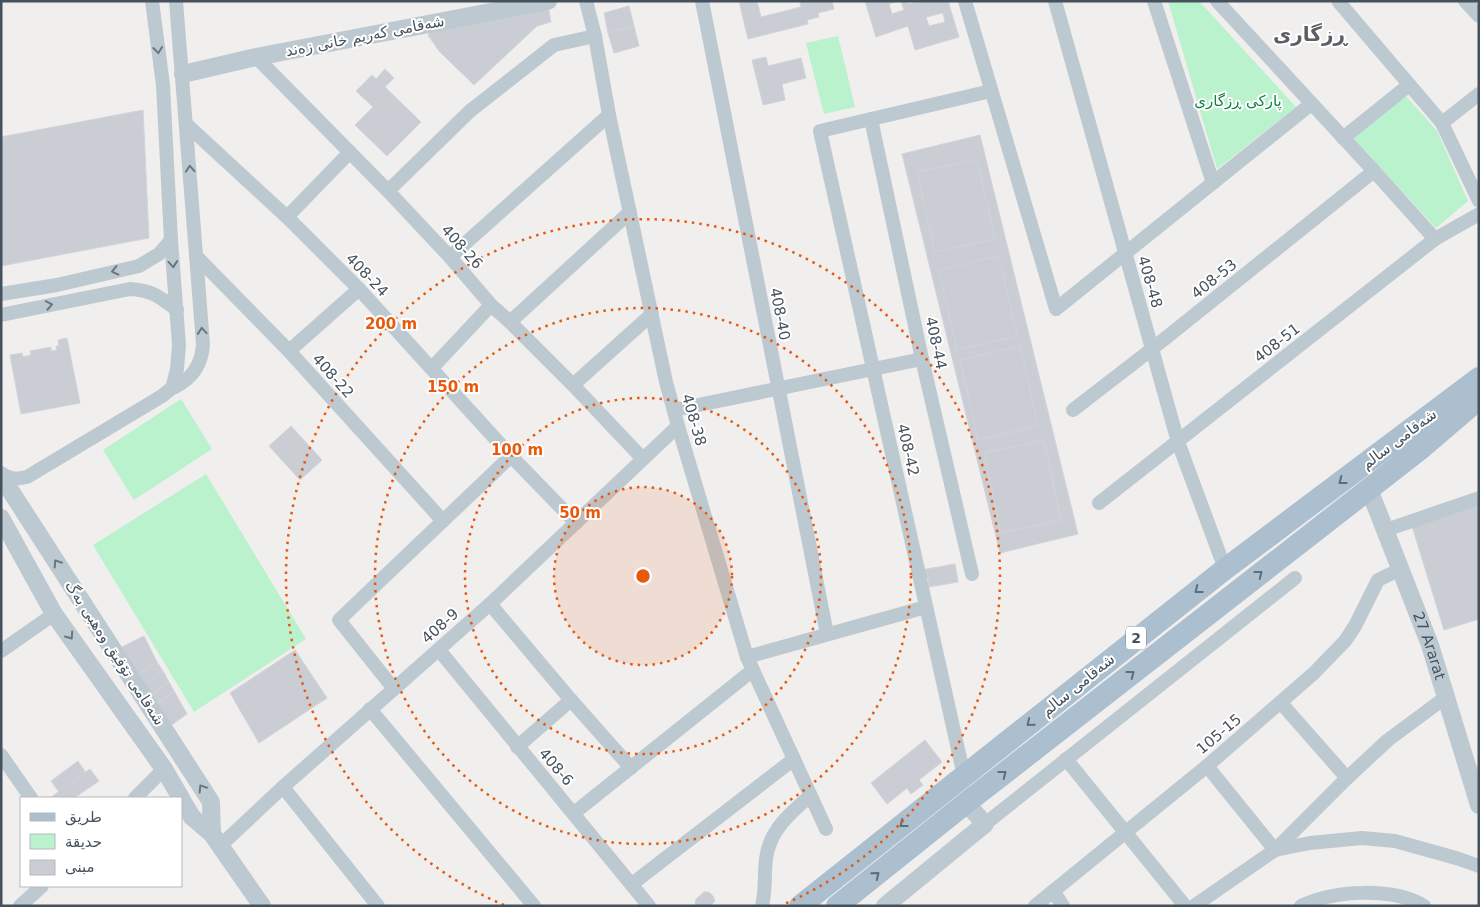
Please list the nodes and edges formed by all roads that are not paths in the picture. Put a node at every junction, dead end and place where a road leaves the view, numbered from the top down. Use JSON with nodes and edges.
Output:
{"nodes":[{"id":1,"x":152,"y":1,"type":"edge"},
{"id":2,"x":176,"y":1,"type":"edge"},
{"id":3,"x":548,"y":1,"type":"edge"},
{"id":4,"x":586,"y":1,"type":"edge"},
{"id":5,"x":702,"y":1,"type":"edge"},
{"id":6,"x":965,"y":1,"type":"edge"},
{"id":7,"x":1055,"y":1,"type":"edge"},
{"id":8,"x":1154,"y":1,"type":"edge"},
{"id":9,"x":1217,"y":1,"type":"edge"},
{"id":10,"x":1338,"y":1,"type":"edge"},
{"id":11,"x":1466,"y":1,"type":"edge"},
{"id":12,"x":511,"y":4,"type":"edge"},
{"id":13,"x":1479,"y":16,"type":"edge"},
{"id":14,"x":594,"y":36,"type":"junction"},
{"id":15,"x":256,"y":56,"type":"junction"},
{"id":16,"x":183,"y":74,"type":"junction"},
{"id":17,"x":1409,"y":85,"type":"junction"},
{"id":18,"x":991,"y":91,"type":"junction"},
{"id":19,"x":1479,"y":94,"type":"edge"},
{"id":20,"x":1311,"y":104,"type":"junction"},
{"id":21,"x":608,"y":115,"type":"junction"},
{"id":22,"x":871,"y":119,"type":"junction"},
{"id":23,"x":1442,"y":123,"type":"junction"},
{"id":24,"x":187,"y":124,"type":"junction"},
{"id":25,"x":1343,"y":138,"type":"junction"},
{"id":26,"x":350,"y":152,"type":"junction"},
{"id":27,"x":1374,"y":171,"type":"junction"},
{"id":28,"x":1213,"y":184,"type":"junction"},
{"id":29,"x":388,"y":191,"type":"junction"},
{"id":30,"x":1479,"y":201,"type":"edge"},
{"id":31,"x":630,"y":212,"type":"junction"},
{"id":32,"x":1479,"y":214,"type":"edge"},
{"id":33,"x":287,"y":217,"type":"junction"},
{"id":34,"x":1435,"y":239,"type":"junction"},
{"id":35,"x":172,"y":240,"type":"junction"},
{"id":36,"x":1126,"y":254,"type":"junction"},
{"id":37,"x":196,"y":256,"type":"junction"},
{"id":38,"x":450,"y":257,"type":"junction"},
{"id":39,"x":359,"y":289,"type":"junction"},
{"id":40,"x":22,"y":291,"type":"junction"},
{"id":41,"x":1,"y":294,"type":"edge"},
{"id":42,"x":491,"y":305,"type":"junction"},
{"id":43,"x":25,"y":310,"type":"junction"},
{"id":44,"x":177,"y":310,"type":"junction"},
{"id":45,"x":652,"y":314,"type":"junction"},
{"id":46,"x":1,"y":315,"type":"edge"},
{"id":47,"x":510,"y":322,"type":"junction"},
{"id":48,"x":179,"y":345,"type":"junction"},
{"id":49,"x":1152,"y":349,"type":"junction"},
{"id":50,"x":289,"y":351,"type":"junction"},
{"id":51,"x":203,"y":353,"type":"junction"},
{"id":52,"x":922,"y":359,"type":"junction"},
{"id":53,"x":1479,"y":366,"type":"edge"},
{"id":54,"x":432,"y":368,"type":"junction"},
{"id":55,"x":873,"y":368,"type":"junction"},
{"id":56,"x":1479,"y":378,"type":"edge"},
{"id":57,"x":573,"y":385,"type":"junction"},
{"id":58,"x":174,"y":386,"type":"junction"},
{"id":59,"x":779,"y":389,"type":"junction"},
{"id":60,"x":1473,"y":402,"type":"edge"},
{"id":61,"x":674,"y":410,"type":"junction"},
{"id":62,"x":1073,"y":410,"type":"dead end"},
{"id":63,"x":678,"y":426,"type":"junction"},
{"id":64,"x":1178,"y":442,"type":"junction"},
{"id":65,"x":511,"y":456,"type":"junction"},
{"id":66,"x":643,"y":459,"type":"junction"},
{"id":67,"x":1,"y":475,"type":"edge"},
{"id":68,"x":27,"y":477,"type":"junction"},
{"id":69,"x":1369,"y":489,"type":"junction"},
{"id":70,"x":1479,"y":498,"type":"edge"},
{"id":71,"x":18,"y":502,"type":"junction"},
{"id":72,"x":1099,"y":503,"type":"dead end"},
{"id":73,"x":1,"y":518,"type":"edge"},
{"id":74,"x":443,"y":521,"type":"junction"},
{"id":75,"x":576,"y":523,"type":"junction"},
{"id":76,"x":1386,"y":530,"type":"junction"},
{"id":77,"x":1225,"y":569,"type":"junction"},
{"id":78,"x":1401,"y":569,"type":"junction"},
{"id":79,"x":972,"y":574,"type":"dead end"},
{"id":80,"x":1295,"y":578,"type":"dead end"},
{"id":81,"x":490,"y":604,"type":"junction"},
{"id":82,"x":926,"y":608,"type":"junction"},
{"id":83,"x":54,"y":614,"type":"junction"},
{"id":84,"x":827,"y":634,"type":"junction"},
{"id":85,"x":438,"y":650,"type":"junction"},
{"id":86,"x":1,"y":651,"type":"edge"},
{"id":87,"x":747,"y":656,"type":"junction"},
{"id":88,"x":752,"y":670,"type":"junction"},
{"id":89,"x":394,"y":689,"type":"junction"},
{"id":90,"x":1446,"y":697,"type":"junction"},
{"id":91,"x":571,"y":700,"type":"junction"},
{"id":92,"x":1281,"y":703,"type":"junction"},
{"id":93,"x":370,"y":709,"type":"junction"},
{"id":94,"x":518,"y":747,"type":"junction"},
{"id":95,"x":1,"y":755,"type":"edge"},
{"id":96,"x":794,"y":759,"type":"junction"},
{"id":97,"x":1066,"y":759,"type":"junction"},
{"id":98,"x":1207,"y":766,"type":"junction"},
{"id":99,"x":631,"y":768,"type":"junction"},
{"id":100,"x":164,"y":769,"type":"junction"},
{"id":101,"x":1474,"y":773,"type":"edge"},
{"id":102,"x":964,"y":776,"type":"junction"},
{"id":103,"x":1347,"y":778,"type":"junction"},
{"id":104,"x":283,"y":786,"type":"junction"},
{"id":105,"x":810,"y":796,"type":"junction"},
{"id":106,"x":30,"y":797,"type":"edge"},
{"id":107,"x":136,"y":797,"type":"edge"},
{"id":108,"x":180,"y":797,"type":"edge"},
{"id":109,"x":182,"y":800,"type":"edge"},
{"id":110,"x":966,"y":802,"type":"junction"},
{"id":111,"x":1479,"y":805,"type":"edge"},
{"id":112,"x":574,"y":813,"type":"junction"},
{"id":113,"x":985,"y":824,"type":"junction"},
{"id":114,"x":826,"y":830,"type":"dead end"},
{"id":115,"x":1125,"y":832,"type":"junction"},
{"id":116,"x":216,"y":840,"type":"junction"},
{"id":117,"x":1275,"y":850,"type":"junction"},
{"id":118,"x":1479,"y":866,"type":"edge"},
{"id":119,"x":632,"y":884,"type":"junction"},
{"id":120,"x":41,"y":887,"type":"edge"},
{"id":121,"x":1053,"y":891,"type":"junction"},
{"id":122,"x":20,"y":906,"type":"edge"},
{"id":123,"x":262,"y":906,"type":"edge"},
{"id":124,"x":378,"y":906,"type":"edge"},
{"id":125,"x":534,"y":906,"type":"edge"},
{"id":126,"x":649,"y":906,"type":"edge"},
{"id":127,"x":762,"y":906,"type":"edge"},
{"id":128,"x":800,"y":906,"type":"edge"},
{"id":129,"x":838,"y":906,"type":"edge"},
{"id":130,"x":885,"y":906,"type":"edge"},
{"id":131,"x":1035,"y":906,"type":"edge"},
{"id":132,"x":1063,"y":906,"type":"edge"},
{"id":133,"x":1185,"y":906,"type":"edge"},
{"id":134,"x":1194,"y":906,"type":"edge"},
{"id":135,"x":1301,"y":906,"type":"edge"},
{"id":136,"x":1424,"y":906,"type":"edge"}],
"edges":[{"from":1,"to":35,"type":"street","one_way":true},
{"from":2,"to":16,"type":"street"},
{"from":3,"to":12,"type":"street","name":"شەقامی کەریم خانی زەند"},
{"from":4,"to":14,"type":"street","name":"408-38"},
{"from":5,"to":59,"type":"street","name":"408-40"},
{"from":6,"to":18,"type":"street"},
{"from":7,"to":36,"type":"street","name":"408-48"},
{"from":8,"to":28,"type":"street"},
{"from":9,"to":20,"type":"street"},
{"from":10,"to":17,"type":"street"},
{"from":11,"to":13,"type":"street"},
{"from":12,"to":15,"type":"street","name":"شەقامی کەریم خانی زەند"},
{"from":14,"to":21,"type":"street","name":"408-38"},
{"from":14,"to":29,"type":"street"},
{"from":15,"to":16,"type":"street","name":"شەقامی کەریم خانی زەند"},
{"from":15,"to":26,"type":"street","name":"408-26"},
{"from":16,"to":24,"type":"street"},
{"from":17,"to":23,"type":"street"},
{"from":17,"to":25,"type":"street"},
{"from":18,"to":22,"type":"street"},
{"from":18,"to":36,"type":"street"},
{"from":19,"to":23,"type":"street"},
{"from":20,"to":25,"type":"street"},
{"from":20,"to":28,"type":"street"},
{"from":21,"to":31,"type":"street","name":"408-38"},
{"from":21,"to":38,"type":"street"},
{"from":22,"to":52,"type":"street","name":"408-44"},
{"from":22,"to":55,"type":"street","name":"408-42"},
{"from":23,"to":30,"type":"street"},
{"from":24,"to":33,"type":"street","name":"408-24"},
{"from":37,"to":24,"type":"street","one_way":true},
{"from":25,"to":27,"type":"street"},
{"from":26,"to":29,"type":"street","name":"408-26"},
{"from":26,"to":33,"type":"street"},
{"from":27,"to":34,"type":"street"},
{"from":27,"to":49,"type":"street","name":"408-53"},
{"from":28,"to":36,"type":"street"},
{"from":29,"to":38,"type":"street","name":"408-26"},
{"from":31,"to":45,"type":"street","name":"408-38"},
{"from":31,"to":47,"type":"street"},
{"from":32,"to":34,"type":"street","name":"408-51"},
{"from":33,"to":39,"type":"street","name":"408-24"},
{"from":34,"to":64,"type":"street","name":"408-51"},
{"from":35,"to":40,"type":"street","one_way":true},
{"from":35,"to":44,"type":"street","one_way":true},
{"from":36,"to":49,"type":"street","name":"408-48"},
{"from":37,"to":50,"type":"street","name":"408-22"},
{"from":51,"to":37,"type":"street","one_way":true},
{"from":38,"to":42,"type":"street","name":"408-26"},
{"from":39,"to":50,"type":"street"},
{"from":39,"to":54,"type":"street","name":"408-24"},
{"from":40,"to":41,"type":"street"},
{"from":40,"to":43,"type":"street"},
{"from":42,"to":47,"type":"street","name":"408-26"},
{"from":42,"to":54,"type":"street"},
{"from":43,"to":44,"type":"street","one_way":true},
{"from":43,"to":46,"type":"street"},
{"from":44,"to":48,"type":"street"},
{"from":45,"to":57,"type":"street"},
{"from":45,"to":61,"type":"street","name":"408-38"},
{"from":47,"to":57,"type":"street","name":"408-26"},
{"from":48,"to":51,"type":"street"},
{"from":48,"to":58,"type":"street"},
{"from":49,"to":62,"type":"street","name":"408-53"},
{"from":49,"to":64,"type":"street","name":"408-48"},
{"from":50,"to":74,"type":"street","name":"408-22"},
{"from":51,"to":58,"type":"street"},
{"from":52,"to":55,"type":"street"},
{"from":52,"to":79,"type":"street","name":"408-44"},
{"from":53,"to":60,"type":"main road"},
{"from":54,"to":65,"type":"street","name":"408-24"},
{"from":55,"to":59,"type":"street"},
{"from":55,"to":82,"type":"street","name":"408-42"},
{"from":56,"to":60,"type":"main road","name":"شەقامی سالم","number":"2"},
{"from":57,"to":66,"type":"street","name":"408-26"},
{"from":58,"to":68,"type":"street"},
{"from":59,"to":61,"type":"street"},
{"from":59,"to":84,"type":"street","name":"408-40"},
{"from":60,"to":69,"type":"main road","name":"شەقامی سالم","number":"2"},
{"from":60,"to":77,"type":"main road","name":"شەقامی سالم","number":"2","one_way":true},
{"from":61,"to":63,"type":"street","name":"408-38"},
{"from":63,"to":66,"type":"street","name":"408-9"},
{"from":63,"to":87,"type":"street","name":"408-38"},
{"from":64,"to":72,"type":"street","name":"408-51"},
{"from":64,"to":77,"type":"street","name":"408-48"},
{"from":65,"to":74,"type":"street"},
{"from":65,"to":75,"type":"street","name":"408-24"},
{"from":66,"to":75,"type":"street","name":"408-9"},
{"from":67,"to":68,"type":"street"},
{"from":67,"to":71,"type":"street","name":"شەقامی تۆفیق وەهبی بەگ"},
{"from":68,"to":71,"type":"street"},
{"from":69,"to":76,"type":"street","name":"27 Ararat"},
{"from":110,"to":69,"type":"main road","name":"شەقامی سالم","number":"2","one_way":true},
{"from":70,"to":76,"type":"street"},
{"from":116,"to":71,"type":"street","name":"شەقامی تۆفیق وەهبی بەگ","one_way":true},
{"from":73,"to":83,"type":"street","name":"شەقامی تۆفیق وەهبی بەگ"},
{"from":74,"to":89,"type":"street"},
{"from":75,"to":81,"type":"street","name":"408-9"},
{"from":76,"to":78,"type":"street","name":"27 Ararat"},
{"from":77,"to":102,"type":"main road","name":"شەقامی سالم","number":"2","one_way":true},
{"from":78,"to":90,"type":"street","name":"27 Ararat"},
{"from":78,"to":92,"type":"street","name":"105-15"},
{"from":80,"to":97,"type":"street"},
{"from":81,"to":85,"type":"street","name":"408-9"},
{"from":81,"to":91,"type":"street"},
{"from":82,"to":84,"type":"street"},
{"from":82,"to":102,"type":"street","name":"408-42"},
{"from":83,"to":86,"type":"street"},
{"from":83,"to":100,"type":"street","name":"شەقامی تۆفیق وەهبی بەگ","one_way":true},
{"from":84,"to":87,"type":"street"},
{"from":85,"to":89,"type":"street","name":"408-9"},
{"from":85,"to":94,"type":"street","name":"408-6"},
{"from":87,"to":88,"type":"street","name":"408-38"},
{"from":88,"to":96,"type":"street","name":"408-38"},
{"from":88,"to":99,"type":"street"},
{"from":89,"to":93,"type":"street","name":"408-9"},
{"from":90,"to":101,"type":"street","name":"27 Ararat"},
{"from":90,"to":103,"type":"street"},
{"from":91,"to":94,"type":"street"},
{"from":91,"to":99,"type":"street"},
{"from":92,"to":98,"type":"street","name":"105-15"},
{"from":92,"to":103,"type":"street"},
{"from":93,"to":104,"type":"street","name":"408-9"},
{"from":93,"to":125,"type":"street"},
{"from":94,"to":112,"type":"street","name":"408-6"},
{"from":95,"to":106,"type":"street"},
{"from":96,"to":105,"type":"street","name":"408-38"},
{"from":96,"to":119,"type":"street"},
{"from":97,"to":113,"type":"street"},
{"from":97,"to":115,"type":"street"},
{"from":98,"to":115,"type":"street","name":"105-15"},
{"from":98,"to":117,"type":"street"},
{"from":99,"to":112,"type":"street"},
{"from":100,"to":107,"type":"street"},
{"from":100,"to":108,"type":"street","name":"شەقامی تۆفیق وەهبی بەگ"},
{"from":101,"to":111,"type":"street","name":"27 Ararat"},
{"from":102,"to":128,"type":"main road","name":"شەقامی سالم","number":"2","one_way":true},
{"from":103,"to":117,"type":"street"},
{"from":104,"to":116,"type":"street","name":"408-9"},
{"from":104,"to":124,"type":"street"},
{"from":105,"to":114,"type":"street","name":"408-38"},
{"from":105,"to":127,"type":"street"},
{"from":109,"to":116,"type":"street","name":"شەقامی تۆفیق وەهبی بەگ"},
{"from":110,"to":113,"type":"street"},
{"from":129,"to":110,"type":"main road","name":"شەقامی سالم","number":"2","one_way":true},
{"from":112,"to":119,"type":"street","name":"408-6"},
{"from":113,"to":130,"type":"street"},
{"from":115,"to":121,"type":"street","name":"105-15"},
{"from":115,"to":133,"type":"street"},
{"from":116,"to":123,"type":"street","name":"شەقامی تۆفیق وەهبی بەگ"},
{"from":117,"to":118,"type":"street"},
{"from":117,"to":134,"type":"street"},
{"from":119,"to":126,"type":"street","name":"408-6"},
{"from":120,"to":122,"type":"street"},
{"from":121,"to":131,"type":"street","name":"105-15"},
{"from":121,"to":132,"type":"street"},
{"from":135,"to":136,"type":"street"}]}
